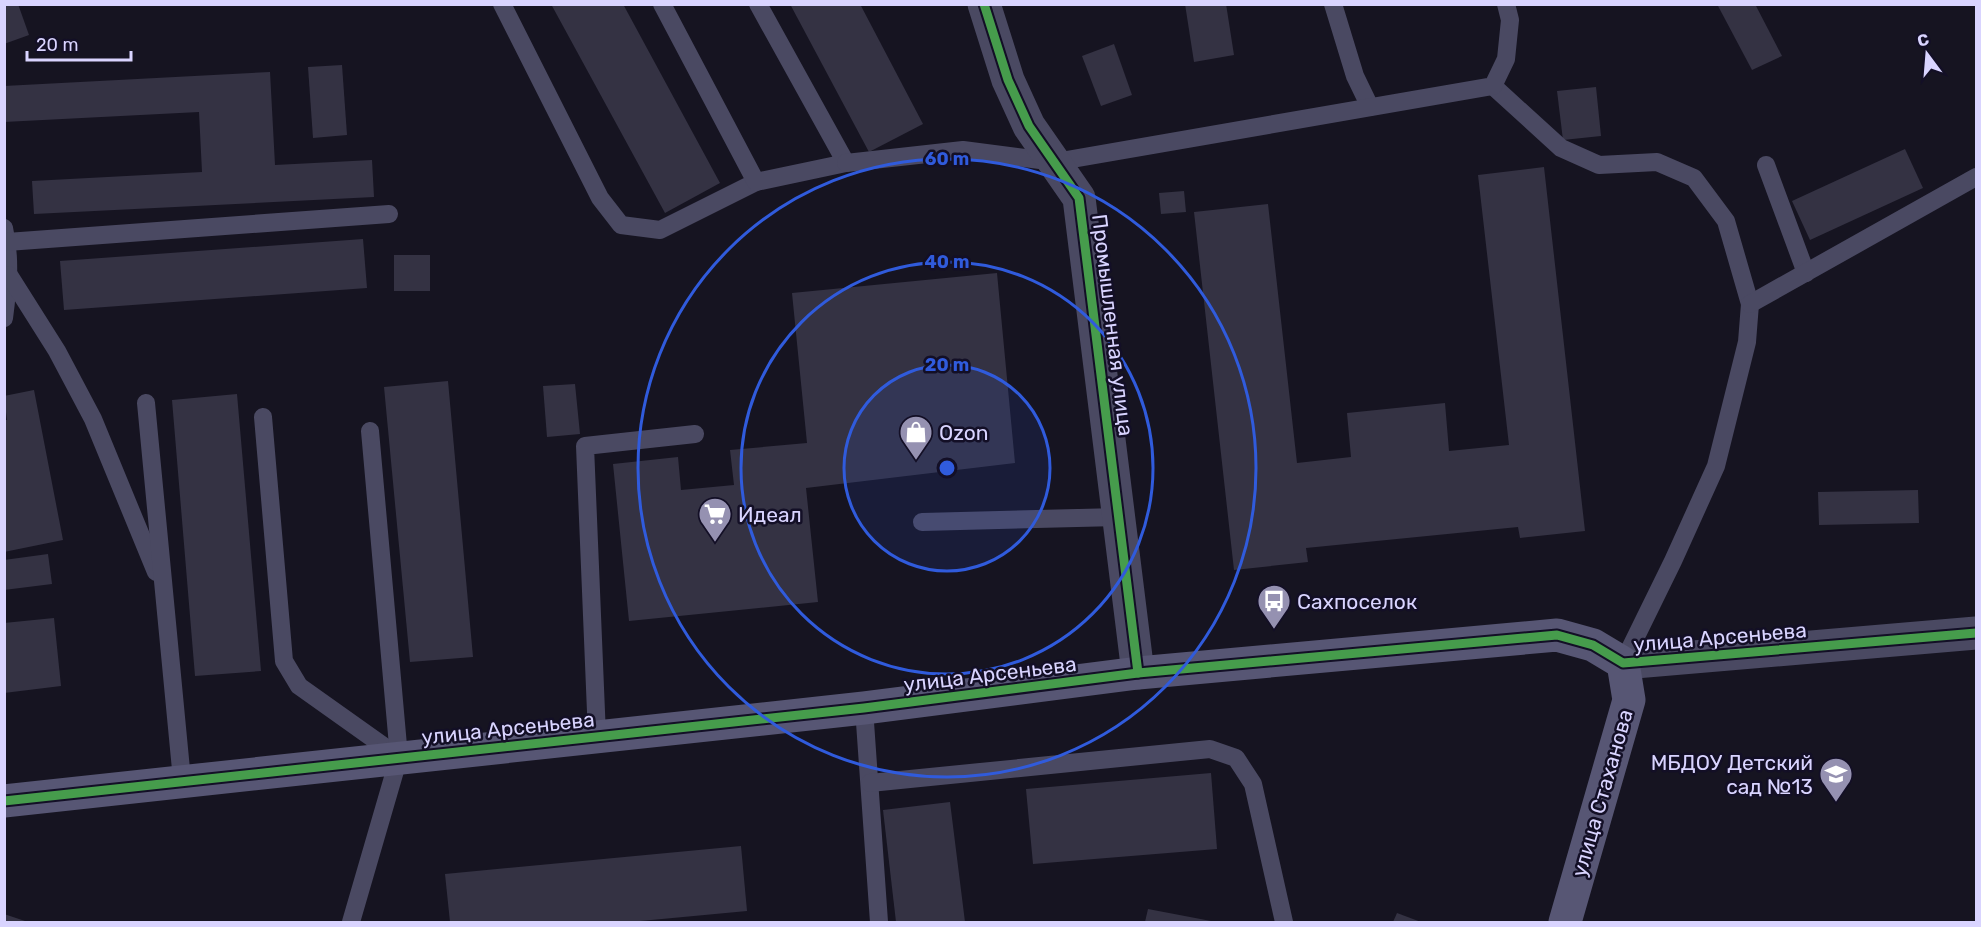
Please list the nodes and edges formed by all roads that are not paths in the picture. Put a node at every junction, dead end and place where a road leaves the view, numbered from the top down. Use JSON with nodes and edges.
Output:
{"nodes":[{"id":1,"x":502,"y":4,"type":"edge"},
{"id":2,"x":662,"y":4,"type":"edge"},
{"id":3,"x":758,"y":4,"type":"edge"},
{"id":4,"x":984,"y":4,"type":"edge"},
{"id":5,"x":1333,"y":4,"type":"edge"},
{"id":6,"x":1506,"y":4,"type":"edge"},
{"id":7,"x":1492,"y":86,"type":"junction"},
{"id":8,"x":1370,"y":107,"type":"junction"},
{"id":9,"x":1055,"y":162,"type":"junction"},
{"id":10,"x":846,"y":163,"type":"junction"},
{"id":11,"x":1766,"y":165,"type":"dead end"},
{"id":12,"x":1977,"y":177,"type":"edge"},
{"id":13,"x":756,"y":182,"type":"junction"},
{"id":14,"x":390,"y":214,"type":"dead end"},
{"id":15,"x":6,"y":235,"type":"edge"},
{"id":16,"x":1806,"y":273,"type":"junction"},
{"id":17,"x":9,"y":275,"type":"junction"},
{"id":18,"x":1750,"y":304,"type":"junction"},
{"id":19,"x":4,"y":318,"type":"edge"},
{"id":20,"x":146,"y":403,"type":"dead end"},
{"id":21,"x":264,"y":417,"type":"dead end"},
{"id":22,"x":370,"y":431,"type":"dead end"},
{"id":23,"x":695,"y":434,"type":"dead end"},
{"id":24,"x":1118,"y":517,"type":"junction"},
{"id":25,"x":922,"y":522,"type":"dead end"},
{"id":26,"x":164,"y":590,"type":"junction"},
{"id":27,"x":1977,"y":633,"type":"edge"},
{"id":28,"x":1623,"y":663,"type":"junction"},
{"id":29,"x":1138,"y":673,"type":"junction"},
{"id":30,"x":864,"y":708,"type":"junction"},
{"id":31,"x":597,"y":736,"type":"junction"},
{"id":32,"x":399,"y":757,"type":"junction"},
{"id":33,"x":182,"y":780,"type":"junction"},
{"id":34,"x":870,"y":783,"type":"junction"},
{"id":35,"x":4,"y":801,"type":"edge"},
{"id":36,"x":351,"y":922,"type":"edge"},
{"id":37,"x":879,"y":922,"type":"edge"},
{"id":38,"x":1284,"y":922,"type":"edge"},
{"id":39,"x":1565,"y":922,"type":"edge"}],
"edges":[{"from":1,"to":13,"type":"lane"},
{"from":2,"to":13,"type":"lane"},
{"from":3,"to":10,"type":"lane"},
{"from":4,"to":9,"type":"street","name":"Промышленная улица"},
{"from":5,"to":8,"type":"lane"},
{"from":6,"to":7,"type":"lane"},
{"from":7,"to":8,"type":"lane"},
{"from":7,"to":18,"type":"lane"},
{"from":8,"to":9,"type":"lane"},
{"from":9,"to":10,"type":"lane"},
{"from":9,"to":24,"type":"street","name":"Промышленная улица"},
{"from":10,"to":13,"type":"lane"},
{"from":11,"to":16,"type":"lane"},
{"from":12,"to":16,"type":"lane"},
{"from":14,"to":15,"type":"lane"},
{"from":15,"to":17,"type":"lane"},
{"from":16,"to":18,"type":"lane"},
{"from":17,"to":19,"type":"lane"},
{"from":17,"to":26,"type":"lane"},
{"from":18,"to":28,"type":"lane"},
{"from":20,"to":26,"type":"lane"},
{"from":21,"to":32,"type":"lane"},
{"from":22,"to":32,"type":"lane"},
{"from":23,"to":31,"type":"lane"},
{"from":24,"to":25,"type":"lane"},
{"from":24,"to":29,"type":"street","name":"Промышленная улица"},
{"from":26,"to":33,"type":"lane"},
{"from":27,"to":28,"type":"street","name":"улица Арсеньева"},
{"from":28,"to":29,"type":"street","name":"улица Арсеньева"},
{"from":28,"to":39,"type":"street","name":"улица Стаханова"},
{"from":29,"to":30,"type":"street","name":"улица Арсеньева"},
{"from":30,"to":31,"type":"street","name":"улица Арсеньева"},
{"from":30,"to":34,"type":"lane"},
{"from":31,"to":32,"type":"street","name":"улица Арсеньева"},
{"from":32,"to":33,"type":"street","name":"улица Арсеньева"},
{"from":32,"to":36,"type":"lane"},
{"from":33,"to":35,"type":"street","name":"улица Арсеньева"},
{"from":34,"to":37,"type":"lane"},
{"from":34,"to":38,"type":"lane"}]}
